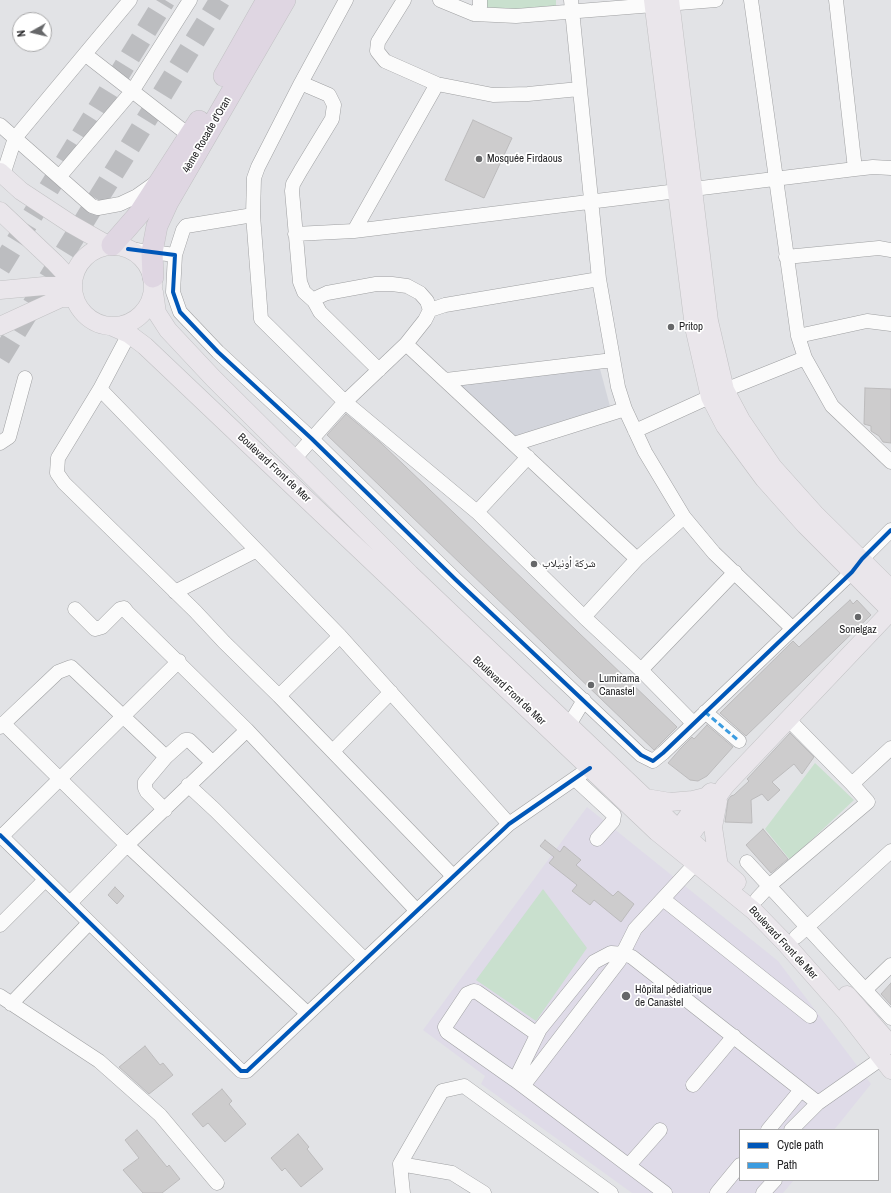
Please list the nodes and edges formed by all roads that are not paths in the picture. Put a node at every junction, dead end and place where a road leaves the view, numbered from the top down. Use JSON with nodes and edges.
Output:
{"nodes":[{"id":1,"x":130,"y":0,"type":"edge"},
{"id":2,"x":190,"y":0,"type":"edge"},
{"id":3,"x":267,"y":0,"type":"edge"},
{"id":4,"x":285,"y":0,"type":"edge"},
{"id":5,"x":346,"y":0,"type":"edge"},
{"id":6,"x":404,"y":0,"type":"edge"},
{"id":7,"x":440,"y":0,"type":"edge"},
{"id":8,"x":480,"y":0,"type":"edge"},
{"id":9,"x":716,"y":0,"type":"edge"},
{"id":10,"x":750,"y":0,"type":"edge"},
{"id":11,"x":836,"y":0,"type":"edge"},
{"id":12,"x":662,"y":2,"type":"edge"},
{"id":13,"x":572,"y":6,"type":"edge"},
{"id":14,"x":474,"y":14,"type":"junction"},
{"id":15,"x":86,"y":55,"type":"junction"},
{"id":16,"x":301,"y":83,"type":"junction"},
{"id":17,"x":437,"y":84,"type":"junction"},
{"id":18,"x":580,"y":89,"type":"junction"},
{"id":19,"x":133,"y":90,"type":"junction"},
{"id":20,"x":0,"y":125,"type":"edge"},
{"id":21,"x":190,"y":136,"type":"junction"},
{"id":22,"x":15,"y":138,"type":"junction"},
{"id":23,"x":855,"y":168,"type":"junction"},
{"id":24,"x":891,"y":168,"type":"edge"},
{"id":25,"x":2,"y":173,"type":"edge"},
{"id":26,"x":60,"y":176,"type":"junction"},
{"id":27,"x":777,"y":179,"type":"junction"},
{"id":28,"x":159,"y":181,"type":"junction"},
{"id":29,"x":684,"y":190,"type":"junction"},
{"id":30,"x":591,"y":202,"type":"junction"},
{"id":31,"x":0,"y":211,"type":"edge"},
{"id":32,"x":253,"y":215,"type":"junction"},
{"id":33,"x":354,"y":231,"type":"junction"},
{"id":34,"x":295,"y":234,"type":"junction"},
{"id":35,"x":116,"y":246,"type":"junction"},
{"id":36,"x":891,"y":250,"type":"edge"},
{"id":37,"x":152,"y":252,"type":"junction"},
{"id":38,"x":175,"y":255,"type":"junction"},
{"id":39,"x":786,"y":257,"type":"junction"},
{"id":40,"x":599,"y":279,"type":"junction"},
{"id":41,"x":153,"y":284,"type":"junction"},
{"id":42,"x":73,"y":289,"type":"junction"},
{"id":43,"x":0,"y":290,"type":"edge"},
{"id":44,"x":314,"y":301,"type":"junction"},
{"id":45,"x":430,"y":310,"type":"junction"},
{"id":46,"x":891,"y":324,"type":"edge"},
{"id":47,"x":0,"y":326,"type":"edge"},
{"id":48,"x":121,"y":331,"type":"junction"},
{"id":49,"x":798,"y":336,"type":"junction"},
{"id":50,"x":406,"y":344,"type":"junction"},
{"id":51,"x":805,"y":358,"type":"junction"},
{"id":52,"x":613,"y":360,"type":"junction"},
{"id":53,"x":379,"y":370,"type":"junction"},
{"id":54,"x":25,"y":378,"type":"dead end"},
{"id":55,"x":446,"y":380,"type":"junction"},
{"id":56,"x":100,"y":389,"type":"junction"},
{"id":57,"x":718,"y":393,"type":"junction"},
{"id":58,"x":345,"y":402,"type":"junction"},
{"id":59,"x":625,"y":409,"type":"junction"},
{"id":60,"x":635,"y":431,"type":"junction"},
{"id":61,"x":312,"y":439,"type":"junction"},
{"id":62,"x":0,"y":443,"type":"edge"},
{"id":63,"x":514,"y":444,"type":"junction"},
{"id":64,"x":528,"y":457,"type":"junction"},
{"id":65,"x":294,"y":459,"type":"junction"},
{"id":66,"x":891,"y":462,"type":"edge"},
{"id":67,"x":477,"y":512,"type":"junction"},
{"id":68,"x":684,"y":517,"type":"junction"},
{"id":69,"x":891,"y":530,"type":"edge"},
{"id":70,"x":256,"y":551,"type":"junction"},
{"id":71,"x":637,"y":559,"type":"junction"},
{"id":72,"x":857,"y":566,"type":"junction"},
{"id":73,"x":735,"y":572,"type":"junction"},
{"id":74,"x":891,"y":589,"type":"edge"},
{"id":75,"x":175,"y":592,"type":"junction"},
{"id":76,"x":75,"y":609,"type":"dead end"},
{"id":77,"x":891,"y":611,"type":"edge"},
{"id":78,"x":584,"y":617,"type":"junction"},
{"id":79,"x":792,"y":628,"type":"junction"},
{"id":80,"x":340,"y":636,"type":"junction"},
{"id":81,"x":179,"y":661,"type":"junction"},
{"id":82,"x":641,"y":670,"type":"junction"},
{"id":83,"x":390,"y":692,"type":"junction"},
{"id":84,"x":279,"y":696,"type":"junction"},
{"id":85,"x":584,"y":700,"type":"junction"},
{"id":86,"x":705,"y":712,"type":"junction"},
{"id":87,"x":124,"y":716,"type":"junction"},
{"id":88,"x":789,"y":720,"type":"junction"},
{"id":89,"x":693,"y":723,"type":"junction"},
{"id":90,"x":2,"y":725,"type":"edge"},
{"id":91,"x":569,"y":725,"type":"junction"},
{"id":92,"x":247,"y":730,"type":"junction"},
{"id":93,"x":739,"y":741,"type":"dead end"},
{"id":94,"x":891,"y":748,"type":"edge"},
{"id":95,"x":332,"y":751,"type":"junction"},
{"id":96,"x":166,"y":757,"type":"junction"},
{"id":97,"x":212,"y":762,"type":"junction"},
{"id":98,"x":590,"y":768,"type":"junction"},
{"id":99,"x":575,"y":779,"type":"junction"},
{"id":100,"x":60,"y":780,"type":"junction"},
{"id":101,"x":852,"y":784,"type":"junction"},
{"id":102,"x":188,"y":785,"type":"junction"},
{"id":103,"x":716,"y":793,"type":"junction"},
{"id":104,"x":646,"y":798,"type":"junction"},
{"id":105,"x":165,"y":810,"type":"junction"},
{"id":106,"x":509,"y":824,"type":"junction"},
{"id":107,"x":0,"y":837,"type":"edge"},
{"id":108,"x":597,"y":839,"type":"dead end"},
{"id":109,"x":678,"y":840,"type":"junction"},
{"id":110,"x":127,"y":845,"type":"junction"},
{"id":111,"x":891,"y":851,"type":"edge"},
{"id":112,"x":700,"y":858,"type":"junction"},
{"id":113,"x":747,"y":862,"type":"dead end"},
{"id":114,"x":719,"y":867,"type":"junction"},
{"id":115,"x":453,"y":876,"type":"junction"},
{"id":116,"x":45,"y":880,"type":"junction"},
{"id":117,"x":770,"y":885,"type":"junction"},
{"id":118,"x":663,"y":899,"type":"junction"},
{"id":119,"x":757,"y":899,"type":"junction"},
{"id":120,"x":70,"y":903,"type":"junction"},
{"id":121,"x":417,"y":911,"type":"junction"},
{"id":122,"x":89,"y":923,"type":"junction"},
{"id":123,"x":0,"y":925,"type":"edge"},
{"id":124,"x":801,"y":932,"type":"junction"},
{"id":125,"x":624,"y":954,"type":"junction"},
{"id":126,"x":365,"y":960,"type":"junction"},
{"id":127,"x":891,"y":965,"type":"edge"},
{"id":128,"x":866,"y":989,"type":"junction"},
{"id":129,"x":5,"y":1000,"type":"edge"},
{"id":130,"x":306,"y":1013,"type":"junction"},
{"id":131,"x":810,"y":1016,"type":"dead end"},
{"id":132,"x":891,"y":1018,"type":"edge"},
{"id":133,"x":537,"y":1034,"type":"junction"},
{"id":134,"x":734,"y":1036,"type":"junction"},
{"id":135,"x":888,"y":1058,"type":"edge"},
{"id":136,"x":524,"y":1060,"type":"junction"},
{"id":137,"x":536,"y":1069,"type":"junction"},
{"id":138,"x":519,"y":1083,"type":"junction"},
{"id":139,"x":693,"y":1085,"type":"dead end"},
{"id":140,"x":801,"y":1090,"type":"junction"},
{"id":141,"x":818,"y":1103,"type":"junction"},
{"id":142,"x":769,"y":1129,"type":"edge"},
{"id":143,"x":792,"y":1129,"type":"edge"},
{"id":144,"x":660,"y":1130,"type":"dead end"},
{"id":145,"x":400,"y":1164,"type":"junction"},
{"id":146,"x":629,"y":1165,"type":"junction"},
{"id":147,"x":739,"y":1166,"type":"edge"},
{"id":148,"x":774,"y":1181,"type":"edge"},
{"id":149,"x":217,"y":1182,"type":"dead end"},
{"id":150,"x":403,"y":1193,"type":"edge"},
{"id":151,"x":484,"y":1193,"type":"edge"},
{"id":152,"x":611,"y":1193,"type":"edge"},
{"id":153,"x":665,"y":1193,"type":"edge"},
{"id":154,"x":717,"y":1193,"type":"edge"},
{"id":155,"x":763,"y":1193,"type":"edge"}],
"edges":[{"from":1,"to":15,"type":"street"},
{"from":2,"to":19,"type":"street"},
{"from":3,"to":21,"type":"highway","name":"4ème Rocade d'Oran"},
{"from":4,"to":37,"type":"highway","name":"4ème Rocade d'Oran"},
{"from":5,"to":16,"type":"street"},
{"from":6,"to":17,"type":"street"},
{"from":7,"to":14,"type":"street"},
{"from":8,"to":14,"type":"street"},
{"from":9,"to":12,"type":"street"},
{"from":10,"to":27,"type":"street"},
{"from":11,"to":23,"type":"street"},
{"from":12,"to":13,"type":"street"},
{"from":12,"to":29,"type":"main road"},
{"from":13,"to":14,"type":"street"},
{"from":13,"to":18,"type":"street"},
{"from":15,"to":19,"type":"street"},
{"from":15,"to":22,"type":"street"},
{"from":16,"to":32,"type":"street"},
{"from":16,"to":34,"type":"street"},
{"from":17,"to":18,"type":"street"},
{"from":17,"to":33,"type":"street"},
{"from":18,"to":30,"type":"street"},
{"from":19,"to":21,"type":"street"},
{"from":19,"to":26,"type":"street"},
{"from":20,"to":22,"type":"street"},
{"from":21,"to":28,"type":"highway","name":"4ème Rocade d'Oran"},
{"from":22,"to":25,"type":"street"},
{"from":22,"to":26,"type":"street"},
{"from":23,"to":24,"type":"street"},
{"from":23,"to":27,"type":"street"},
{"from":25,"to":35,"type":"main road"},
{"from":26,"to":28,"type":"street"},
{"from":27,"to":29,"type":"street"},
{"from":27,"to":39,"type":"street"},
{"from":28,"to":35,"type":"highway","name":"4ème Rocade d'Oran"},
{"from":29,"to":30,"type":"street"},
{"from":29,"to":57,"type":"main road"},
{"from":30,"to":33,"type":"street"},
{"from":30,"to":40,"type":"street"},
{"from":31,"to":42,"type":"main road"},
{"from":32,"to":38,"type":"street"},
{"from":32,"to":58,"type":"street"},
{"from":33,"to":34,"type":"street"},
{"from":34,"to":44,"type":"street"},
{"from":35,"to":37,"type":"street"},
{"from":35,"to":41,"type":"main road"},
{"from":35,"to":42,"type":"main road"},
{"from":36,"to":39,"type":"street"},
{"from":37,"to":38,"type":"street"},
{"from":37,"to":41,"type":"highway","name":"4ème Rocade d'Oran"},
{"from":38,"to":61,"type":"street"},
{"from":39,"to":49,"type":"street"},
{"from":40,"to":45,"type":"street"},
{"from":40,"to":52,"type":"street"},
{"from":41,"to":48,"type":"main road"},
{"from":41,"to":65,"type":"main road"},
{"from":42,"to":43,"type":"main road"},
{"from":42,"to":47,"type":"main road"},
{"from":42,"to":48,"type":"main road"},
{"from":44,"to":45,"type":"street"},
{"from":44,"to":53,"type":"street"},
{"from":45,"to":50,"type":"street"},
{"from":46,"to":49,"type":"street"},
{"from":48,"to":56,"type":"street"},
{"from":48,"to":98,"type":"main road","name":"Boulevard Front de Mer"},
{"from":49,"to":51,"type":"street"},
{"from":50,"to":53,"type":"street"},
{"from":50,"to":55,"type":"street"},
{"from":51,"to":57,"type":"street"},
{"from":51,"to":66,"type":"street"},
{"from":52,"to":55,"type":"street"},
{"from":52,"to":59,"type":"street"},
{"from":53,"to":58,"type":"street"},
{"from":54,"to":62,"type":"street"},
{"from":55,"to":63,"type":"street"},
{"from":56,"to":70,"type":"street"},
{"from":56,"to":75,"type":"street"},
{"from":57,"to":60,"type":"street"},
{"from":57,"to":72,"type":"main road"},
{"from":58,"to":61,"type":"street"},
{"from":58,"to":67,"type":"street"},
{"from":59,"to":60,"type":"street"},
{"from":59,"to":63,"type":"street"},
{"from":60,"to":68,"type":"street"},
{"from":61,"to":65,"type":"street"},
{"from":61,"to":85,"type":"street"},
{"from":63,"to":64,"type":"street"},
{"from":64,"to":67,"type":"street"},
{"from":64,"to":71,"type":"street"},
{"from":65,"to":91,"type":"main road"},
{"from":67,"to":78,"type":"street"},
{"from":68,"to":71,"type":"street"},
{"from":68,"to":73,"type":"street"},
{"from":69,"to":72,"type":"street"},
{"from":70,"to":75,"type":"street"},
{"from":70,"to":80,"type":"street"},
{"from":71,"to":78,"type":"street"},
{"from":72,"to":74,"type":"main road"},
{"from":72,"to":77,"type":"main road"},
{"from":72,"to":79,"type":"street"},
{"from":73,"to":79,"type":"street"},
{"from":73,"to":82,"type":"street"},
{"from":75,"to":84,"type":"street"},
{"from":76,"to":81,"type":"street"},
{"from":77,"to":88,"type":"main road"},
{"from":78,"to":82,"type":"street"},
{"from":79,"to":86,"type":"street"},
{"from":80,"to":83,"type":"street"},
{"from":80,"to":84,"type":"street"},
{"from":81,"to":87,"type":"street"},
{"from":81,"to":92,"type":"street"},
{"from":82,"to":89,"type":"street"},
{"from":83,"to":95,"type":"street"},
{"from":83,"to":106,"type":"street"},
{"from":84,"to":95,"type":"street"},
{"from":85,"to":89,"type":"street"},
{"from":85,"to":91,"type":"street"},
{"from":86,"to":89,"type":"street"},
{"from":86,"to":93,"type":"street"},
{"from":87,"to":90,"type":"street"},
{"from":87,"to":96,"type":"street"},
{"from":87,"to":100,"type":"street"},
{"from":88,"to":101,"type":"street"},
{"from":88,"to":103,"type":"main road"},
{"from":90,"to":100,"type":"street"},
{"from":91,"to":104,"type":"main road"},
{"from":92,"to":97,"type":"street"},
{"from":92,"to":121,"type":"street"},
{"from":94,"to":101,"type":"street"},
{"from":95,"to":115,"type":"street"},
{"from":96,"to":97,"type":"street"},
{"from":96,"to":105,"type":"street"},
{"from":97,"to":102,"type":"street"},
{"from":98,"to":99,"type":"street"},
{"from":98,"to":109,"type":"main road","name":"Boulevard Front de Mer"},
{"from":99,"to":106,"type":"street"},
{"from":99,"to":108,"type":"street"},
{"from":100,"to":107,"type":"street"},
{"from":100,"to":110,"type":"street"},
{"from":101,"to":117,"type":"street"},
{"from":102,"to":105,"type":"street"},
{"from":102,"to":126,"type":"street"},
{"from":103,"to":104,"type":"main road"},
{"from":103,"to":109,"type":"main road"},
{"from":103,"to":114,"type":"main road"},
{"from":104,"to":109,"type":"main road"},
{"from":105,"to":110,"type":"street"},
{"from":106,"to":115,"type":"street"},
{"from":107,"to":116,"type":"street"},
{"from":109,"to":112,"type":"main road"},
{"from":110,"to":120,"type":"street"},
{"from":110,"to":130,"type":"street"},
{"from":111,"to":124,"type":"street"},
{"from":112,"to":114,"type":"main road"},
{"from":112,"to":118,"type":"street"},
{"from":112,"to":135,"type":"main road","name":"Boulevard Front de Mer"},
{"from":113,"to":117,"type":"street"},
{"from":114,"to":119,"type":"main road"},
{"from":115,"to":121,"type":"street"},
{"from":116,"to":120,"type":"street"},
{"from":116,"to":123,"type":"street"},
{"from":117,"to":119,"type":"street"},
{"from":117,"to":124,"type":"street"},
{"from":118,"to":125,"type":"street"},
{"from":118,"to":131,"type":"street"},
{"from":119,"to":124,"type":"main road"},
{"from":120,"to":122,"type":"street"},
{"from":121,"to":126,"type":"street"},
{"from":122,"to":129,"type":"street"},
{"from":122,"to":130,"type":"street"},
{"from":124,"to":128,"type":"street"},
{"from":124,"to":135,"type":"main road"},
{"from":125,"to":133,"type":"street"},
{"from":125,"to":134,"type":"street"},
{"from":125,"to":137,"type":"street"},
{"from":126,"to":130,"type":"street"},
{"from":127,"to":128,"type":"street"},
{"from":128,"to":132,"type":"street"},
{"from":129,"to":149,"type":"street"},
{"from":133,"to":136,"type":"street"},
{"from":133,"to":138,"type":"street"},
{"from":134,"to":139,"type":"street"},
{"from":134,"to":140,"type":"street"},
{"from":135,"to":141,"type":"street"},
{"from":136,"to":137,"type":"street"},
{"from":136,"to":138,"type":"street"},
{"from":137,"to":138,"type":"street"},
{"from":138,"to":146,"type":"street"},
{"from":140,"to":141,"type":"street"},
{"from":140,"to":142,"type":"street"},
{"from":141,"to":143,"type":"street"},
{"from":144,"to":146,"type":"street"},
{"from":145,"to":150,"type":"street"},
{"from":145,"to":151,"type":"street"},
{"from":145,"to":152,"type":"street"},
{"from":146,"to":153,"type":"street"},
{"from":147,"to":154,"type":"street"},
{"from":148,"to":155,"type":"street"}]}
